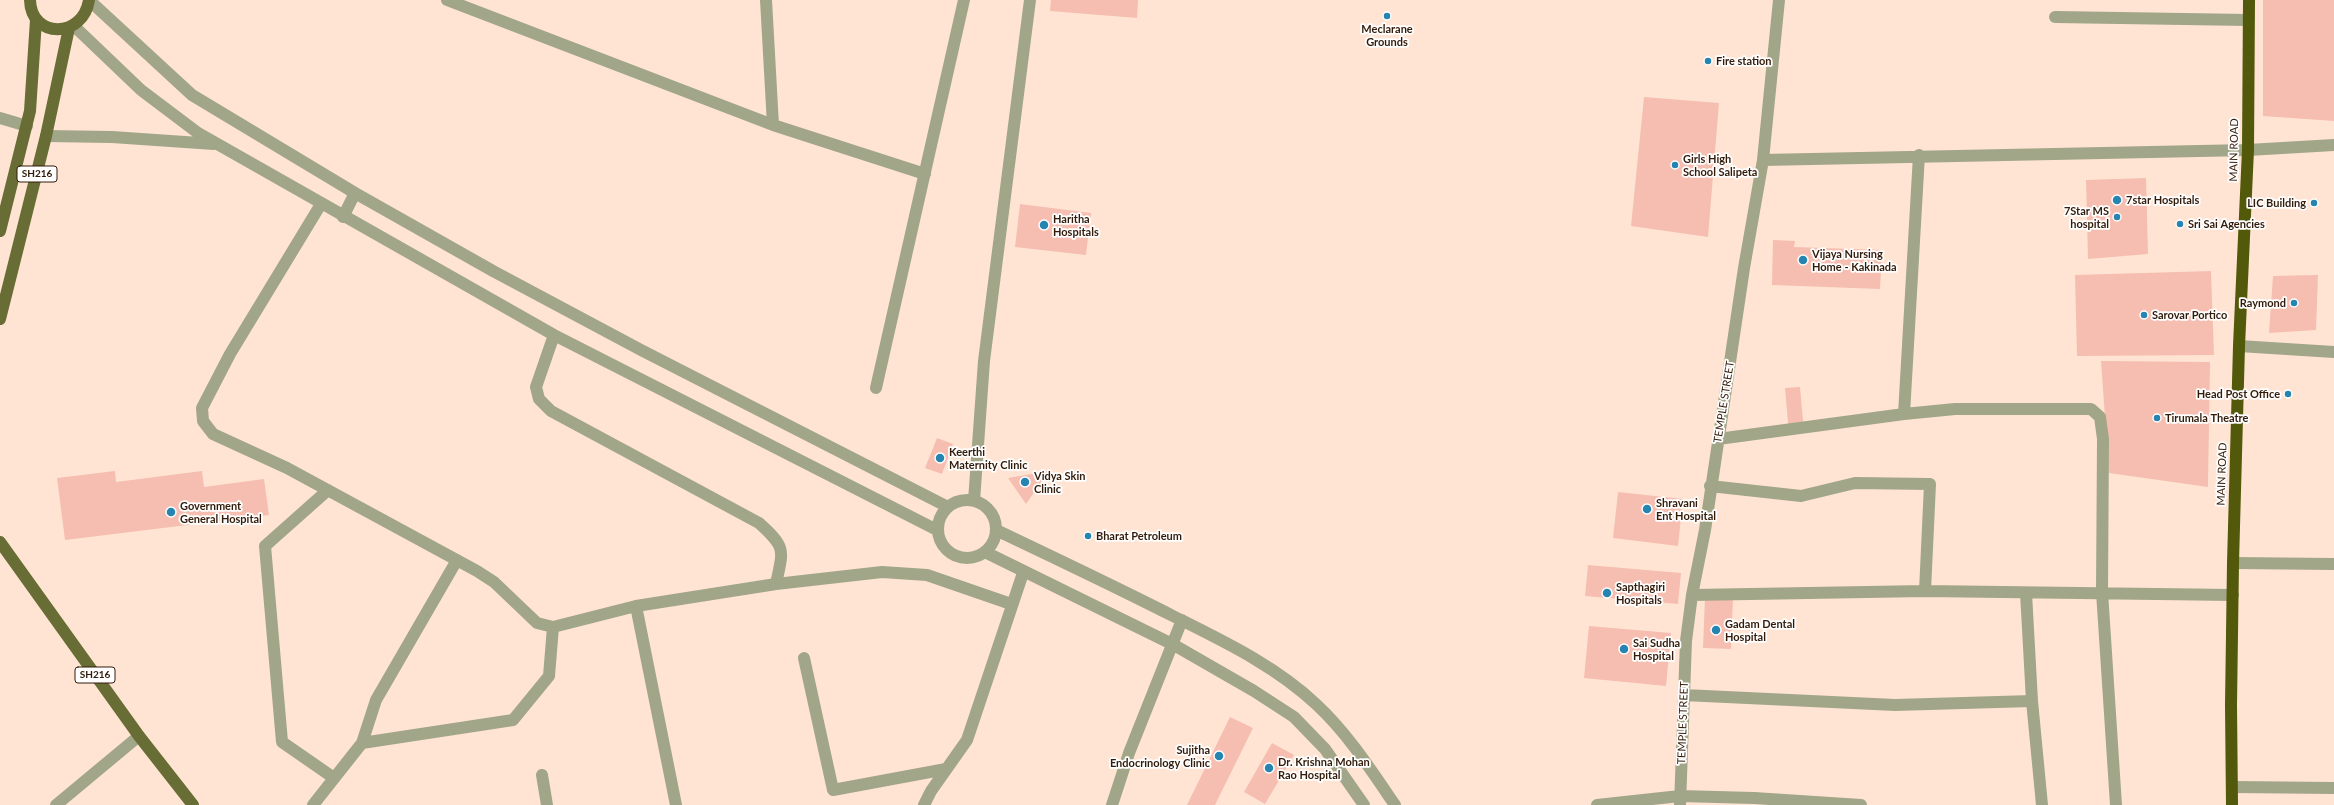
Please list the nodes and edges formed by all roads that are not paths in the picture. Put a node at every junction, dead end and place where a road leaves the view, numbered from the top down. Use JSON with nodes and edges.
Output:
{"nodes":[{"id":1,"x":30,"y":0,"type":"edge"},
{"id":2,"x":89,"y":0,"type":"edge"},
{"id":3,"x":447,"y":0,"type":"edge"},
{"id":4,"x":766,"y":0,"type":"edge"},
{"id":5,"x":964,"y":0,"type":"edge"},
{"id":6,"x":1030,"y":0,"type":"edge"},
{"id":7,"x":1779,"y":0,"type":"edge"},
{"id":8,"x":2249,"y":0,"type":"edge"},
{"id":9,"x":2055,"y":17,"type":"dead end"},
{"id":10,"x":36,"y":20,"type":"junction"},
{"id":11,"x":2248,"y":20,"type":"junction"},
{"id":12,"x":71,"y":27,"type":"junction"},
{"id":13,"x":0,"y":118,"type":"edge"},
{"id":14,"x":773,"y":125,"type":"junction"},
{"id":15,"x":27,"y":126,"type":"junction"},
{"id":16,"x":46,"y":136,"type":"junction"},
{"id":17,"x":217,"y":144,"type":"junction"},
{"id":18,"x":2334,"y":145,"type":"edge"},
{"id":19,"x":2248,"y":150,"type":"junction"},
{"id":20,"x":1919,"y":155,"type":"junction"},
{"id":21,"x":1763,"y":160,"type":"junction"},
{"id":22,"x":925,"y":174,"type":"junction"},
{"id":23,"x":355,"y":194,"type":"junction"},
{"id":24,"x":321,"y":204,"type":"junction"},
{"id":25,"x":343,"y":217,"type":"junction"},
{"id":26,"x":0,"y":231,"type":"edge"},
{"id":27,"x":0,"y":319,"type":"edge"},
{"id":28,"x":554,"y":335,"type":"junction"},
{"id":29,"x":2239,"y":346,"type":"junction"},
{"id":30,"x":2334,"y":352,"type":"edge"},
{"id":31,"x":876,"y":388,"type":"dead end"},
{"id":32,"x":1904,"y":414,"type":"junction"},
{"id":33,"x":1718,"y":439,"type":"junction"},
{"id":34,"x":1710,"y":486,"type":"junction"},
{"id":35,"x":328,"y":490,"type":"junction"},
{"id":36,"x":974,"y":501,"type":"junction"},
{"id":37,"x":948,"y":507,"type":"junction"},
{"id":38,"x":937,"y":530,"type":"junction"},
{"id":39,"x":996,"y":530,"type":"junction"},
{"id":40,"x":0,"y":542,"type":"edge"},
{"id":41,"x":985,"y":552,"type":"junction"},
{"id":42,"x":457,"y":560,"type":"junction"},
{"id":43,"x":2233,"y":563,"type":"junction"},
{"id":44,"x":2334,"y":564,"type":"edge"},
{"id":45,"x":1023,"y":573,"type":"junction"},
{"id":46,"x":776,"y":584,"type":"junction"},
{"id":47,"x":1925,"y":591,"type":"junction"},
{"id":48,"x":2102,"y":592,"type":"junction"},
{"id":49,"x":2026,"y":593,"type":"junction"},
{"id":50,"x":2233,"y":595,"type":"junction"},
{"id":51,"x":1692,"y":596,"type":"junction"},
{"id":52,"x":1011,"y":604,"type":"junction"},
{"id":53,"x":636,"y":606,"type":"junction"},
{"id":54,"x":1182,"y":620,"type":"junction"},
{"id":55,"x":553,"y":627,"type":"junction"},
{"id":56,"x":1174,"y":644,"type":"junction"},
{"id":57,"x":804,"y":658,"type":"dead end"},
{"id":58,"x":1684,"y":695,"type":"junction"},
{"id":59,"x":2032,"y":701,"type":"junction"},
{"id":60,"x":139,"y":736,"type":"junction"},
{"id":61,"x":362,"y":743,"type":"junction"},
{"id":62,"x":946,"y":769,"type":"junction"},
{"id":63,"x":542,"y":775,"type":"dead end"},
{"id":64,"x":334,"y":778,"type":"junction"},
{"id":65,"x":2232,"y":787,"type":"junction"},
{"id":66,"x":2334,"y":788,"type":"edge"},
{"id":67,"x":1680,"y":801,"type":"edge"},
{"id":68,"x":56,"y":805,"type":"edge"},
{"id":69,"x":193,"y":805,"type":"edge"},
{"id":70,"x":313,"y":805,"type":"edge"},
{"id":71,"x":547,"y":805,"type":"edge"},
{"id":72,"x":676,"y":805,"type":"edge"},
{"id":73,"x":924,"y":805,"type":"edge"},
{"id":74,"x":1112,"y":805,"type":"edge"},
{"id":75,"x":1364,"y":805,"type":"edge"},
{"id":76,"x":1395,"y":805,"type":"edge"},
{"id":77,"x":1597,"y":805,"type":"edge"},
{"id":78,"x":1861,"y":805,"type":"edge"},
{"id":79,"x":2042,"y":805,"type":"edge"},
{"id":80,"x":2116,"y":805,"type":"edge"},
{"id":81,"x":2232,"y":805,"type":"edge"}],
"edges":[{"from":1,"to":10,"type":"main road","number":"SH216"},
{"from":2,"to":12,"type":"main road","number":"SH216"},
{"from":2,"to":23,"type":"street"},
{"from":3,"to":14,"type":"street"},
{"from":4,"to":14,"type":"street"},
{"from":5,"to":22,"type":"street"},
{"from":6,"to":36,"type":"street"},
{"from":7,"to":21,"type":"street","name":"TEMPLE STREET"},
{"from":8,"to":11,"type":"highway","name":"MAIN ROAD"},
{"from":9,"to":11,"type":"street"},
{"from":10,"to":12,"type":"main road"},
{"from":10,"to":15,"type":"main road","number":"SH216"},
{"from":11,"to":19,"type":"highway","name":"MAIN ROAD"},
{"from":12,"to":16,"type":"main road","number":"SH216"},
{"from":12,"to":17,"type":"street"},
{"from":13,"to":15,"type":"street"},
{"from":14,"to":22,"type":"street"},
{"from":15,"to":26,"type":"main road","number":"SH216"},
{"from":16,"to":17,"type":"street"},
{"from":16,"to":27,"type":"main road","number":"SH216"},
{"from":17,"to":24,"type":"street"},
{"from":18,"to":19,"type":"street"},
{"from":19,"to":20,"type":"street"},
{"from":19,"to":29,"type":"highway","name":"MAIN ROAD"},
{"from":20,"to":21,"type":"street"},
{"from":20,"to":32,"type":"street"},
{"from":21,"to":33,"type":"street","name":"TEMPLE STREET"},
{"from":22,"to":31,"type":"street"},
{"from":23,"to":25,"type":"street"},
{"from":23,"to":37,"type":"street"},
{"from":24,"to":25,"type":"street"},
{"from":24,"to":35,"type":"street"},
{"from":25,"to":28,"type":"street"},
{"from":28,"to":38,"type":"street"},
{"from":28,"to":46,"type":"street"},
{"from":29,"to":30,"type":"street"},
{"from":29,"to":43,"type":"highway","name":"MAIN ROAD"},
{"from":32,"to":33,"type":"street"},
{"from":32,"to":48,"type":"street"},
{"from":33,"to":34,"type":"street","name":"TEMPLE STREET"},
{"from":34,"to":47,"type":"street"},
{"from":34,"to":51,"type":"street","name":"TEMPLE STREET"},
{"from":35,"to":42,"type":"street"},
{"from":35,"to":64,"type":"street"},
{"from":36,"to":37,"type":"street"},
{"from":36,"to":39,"type":"street"},
{"from":37,"to":38,"type":"street"},
{"from":38,"to":41,"type":"street"},
{"from":39,"to":41,"type":"street"},
{"from":39,"to":54,"type":"street"},
{"from":40,"to":60,"type":"main road","number":"SH216"},
{"from":41,"to":45,"type":"street"},
{"from":42,"to":55,"type":"street"},
{"from":42,"to":61,"type":"street"},
{"from":43,"to":44,"type":"street"},
{"from":43,"to":50,"type":"highway","name":"MAIN ROAD"},
{"from":45,"to":52,"type":"street"},
{"from":45,"to":56,"type":"street"},
{"from":46,"to":52,"type":"street"},
{"from":46,"to":53,"type":"street"},
{"from":47,"to":49,"type":"street"},
{"from":47,"to":51,"type":"street"},
{"from":48,"to":49,"type":"street"},
{"from":48,"to":50,"type":"street"},
{"from":48,"to":80,"type":"street"},
{"from":49,"to":59,"type":"street"},
{"from":50,"to":65,"type":"highway","name":"MAIN ROAD"},
{"from":51,"to":58,"type":"street","name":"TEMPLE STREET"},
{"from":52,"to":62,"type":"street"},
{"from":53,"to":55,"type":"street"},
{"from":53,"to":72,"type":"street"},
{"from":54,"to":56,"type":"street"},
{"from":54,"to":76,"type":"street"},
{"from":55,"to":61,"type":"street"},
{"from":56,"to":74,"type":"street"},
{"from":56,"to":75,"type":"street"},
{"from":57,"to":62,"type":"street"},
{"from":58,"to":59,"type":"street"},
{"from":58,"to":67,"type":"street","name":"TEMPLE STREET"},
{"from":59,"to":79,"type":"street"},
{"from":60,"to":68,"type":"street"},
{"from":60,"to":69,"type":"main road","number":"SH216"},
{"from":61,"to":64,"type":"street"},
{"from":62,"to":73,"type":"street"},
{"from":63,"to":71,"type":"street"},
{"from":64,"to":70,"type":"street"},
{"from":65,"to":66,"type":"street"},
{"from":65,"to":81,"type":"highway","name":"MAIN ROAD"},
{"from":67,"to":77,"type":"street"},
{"from":67,"to":78,"type":"street"}]}
